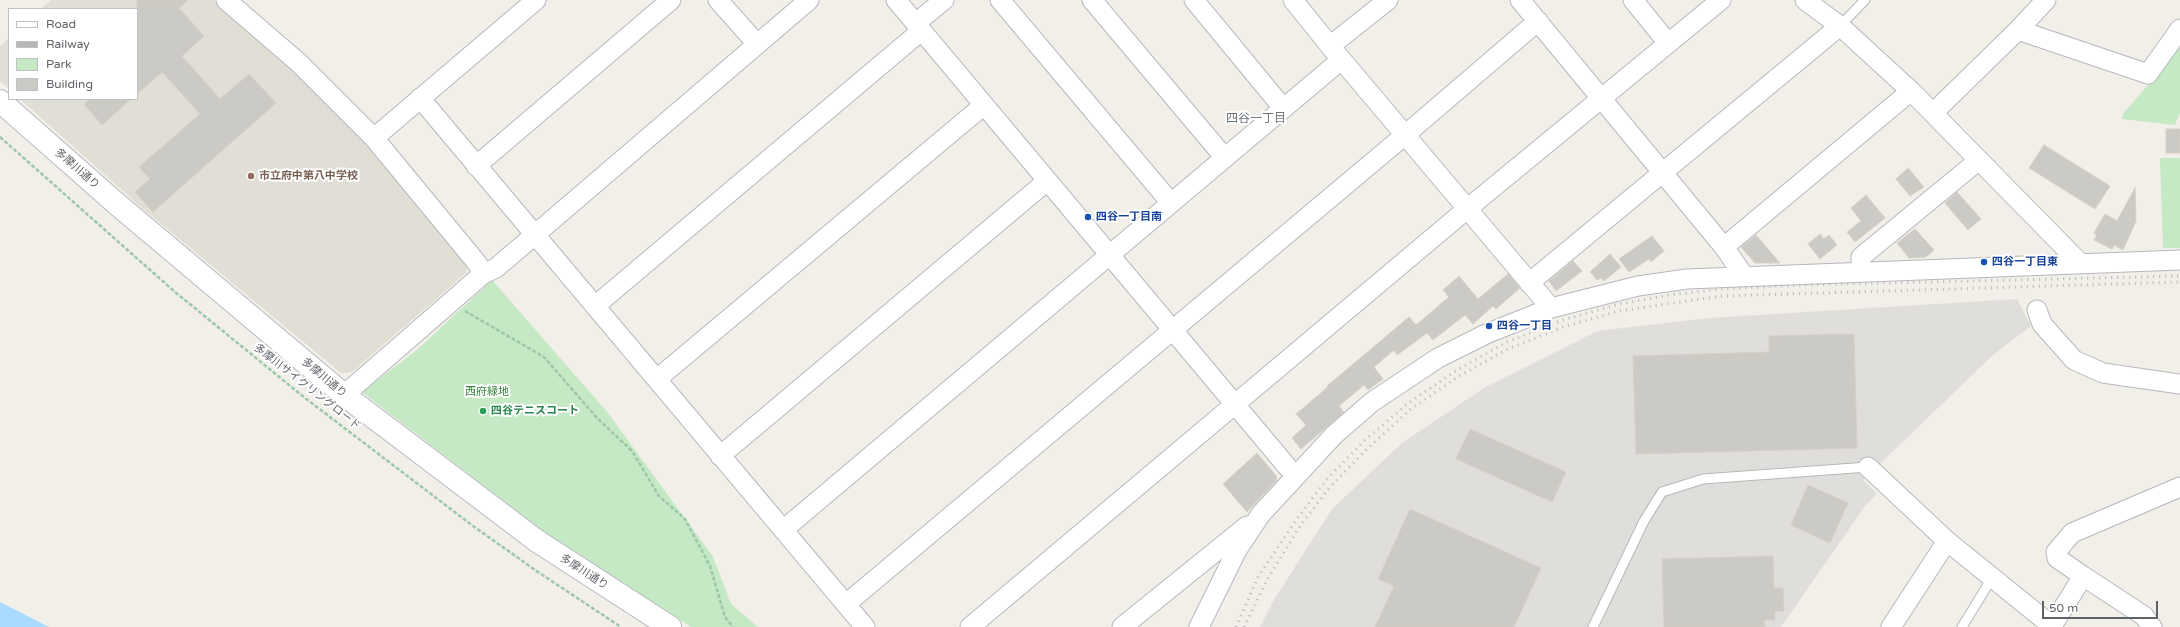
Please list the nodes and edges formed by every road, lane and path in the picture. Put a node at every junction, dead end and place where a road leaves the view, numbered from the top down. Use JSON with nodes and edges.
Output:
{"nodes":[{"id":1,"x":226,"y":0,"type":"edge"},
{"id":2,"x":536,"y":0,"type":"edge"},
{"id":3,"x":672,"y":0,"type":"edge"},
{"id":4,"x":718,"y":0,"type":"edge"},
{"id":5,"x":809,"y":0,"type":"edge"},
{"id":6,"x":896,"y":0,"type":"edge"},
{"id":7,"x":944,"y":0,"type":"edge"},
{"id":8,"x":1000,"y":0,"type":"edge"},
{"id":9,"x":1092,"y":0,"type":"edge"},
{"id":10,"x":1194,"y":0,"type":"edge"},
{"id":11,"x":1294,"y":0,"type":"edge"},
{"id":12,"x":1388,"y":0,"type":"edge"},
{"id":13,"x":1520,"y":0,"type":"edge"},
{"id":14,"x":1633,"y":0,"type":"edge"},
{"id":15,"x":1721,"y":0,"type":"edge"},
{"id":16,"x":1804,"y":0,"type":"edge"},
{"id":17,"x":1865,"y":0,"type":"edge"},
{"id":18,"x":2046,"y":0,"type":"edge"},
{"id":19,"x":1538,"y":21,"type":"junction"},
{"id":20,"x":1840,"y":26,"type":"junction"},
{"id":21,"x":918,"y":27,"type":"junction"},
{"id":22,"x":2180,"y":29,"type":"edge"},
{"id":23,"x":2018,"y":30,"type":"junction"},
{"id":24,"x":1668,"y":43,"type":"junction"},
{"id":25,"x":757,"y":44,"type":"junction"},
{"id":26,"x":1336,"y":53,"type":"junction"},
{"id":27,"x":1911,"y":91,"type":"junction"},
{"id":28,"x":420,"y":98,"type":"junction"},
{"id":29,"x":1601,"y":98,"type":"junction"},
{"id":30,"x":0,"y":101,"type":"edge"},
{"id":31,"x":984,"y":105,"type":"junction"},
{"id":32,"x":1283,"y":108,"type":"junction"},
{"id":33,"x":1933,"y":113,"type":"junction"},
{"id":34,"x":1405,"y":134,"type":"junction"},
{"id":35,"x":0,"y":137,"type":"edge"},
{"id":36,"x":374,"y":138,"type":"junction"},
{"id":37,"x":1225,"y":158,"type":"junction"},
{"id":38,"x":1980,"y":160,"type":"junction"},
{"id":39,"x":476,"y":166,"type":"junction"},
{"id":40,"x":1662,"y":172,"type":"junction"},
{"id":41,"x":1047,"y":181,"type":"junction"},
{"id":42,"x":1171,"y":203,"type":"junction"},
{"id":43,"x":1467,"y":209,"type":"junction"},
{"id":44,"x":535,"y":234,"type":"junction"},
{"id":45,"x":1724,"y":247,"type":"junction"},
{"id":46,"x":1109,"y":255,"type":"junction"},
{"id":47,"x":2180,"y":260,"type":"edge"},
{"id":48,"x":2080,"y":263,"type":"junction"},
{"id":49,"x":1861,"y":272,"type":"junction"},
{"id":50,"x":483,"y":274,"type":"junction"},
{"id":51,"x":1744,"y":276,"type":"junction"},
{"id":52,"x":1529,"y":283,"type":"junction"},
{"id":53,"x":451,"y":302,"type":"junction"},
{"id":54,"x":595,"y":306,"type":"junction"},
{"id":55,"x":1551,"y":308,"type":"junction"},
{"id":56,"x":2037,"y":310,"type":"dead end"},
{"id":57,"x":1172,"y":329,"type":"junction"},
{"id":58,"x":657,"y":379,"type":"junction"},
{"id":59,"x":2180,"y":384,"type":"edge"},
{"id":60,"x":344,"y":396,"type":"junction"},
{"id":61,"x":1235,"y":404,"type":"junction"},
{"id":62,"x":720,"y":456,"type":"junction"},
{"id":63,"x":1868,"y":467,"type":"joint"},
{"id":64,"x":1295,"y":476,"type":"junction"},
{"id":65,"x":2180,"y":487,"type":"edge"},
{"id":66,"x":1261,"y":514,"type":"junction"},
{"id":67,"x":783,"y":530,"type":"junction"},
{"id":68,"x":1947,"y":541,"type":"junction"},
{"id":69,"x":2083,"y":576,"type":"junction"},
{"id":70,"x":1992,"y":578,"type":"junction"},
{"id":71,"x":846,"y":604,"type":"junction"},
{"id":72,"x":621,"y":627,"type":"edge"},
{"id":73,"x":670,"y":627,"type":"edge"},
{"id":74,"x":734,"y":627,"type":"edge"},
{"id":75,"x":865,"y":627,"type":"edge"},
{"id":76,"x":970,"y":627,"type":"edge"},
{"id":77,"x":1122,"y":627,"type":"edge"},
{"id":78,"x":1198,"y":627,"type":"edge"},
{"id":79,"x":1593,"y":627,"type":"edge"},
{"id":80,"x":1891,"y":627,"type":"edge"},
{"id":81,"x":1962,"y":627,"type":"edge"},
{"id":82,"x":2152,"y":627,"type":"edge"}],
"edges":[{"from":1,"to":36,"type":"street"},
{"from":2,"to":28,"type":"street"},
{"from":3,"to":39,"type":"street"},
{"from":4,"to":25,"type":"street"},
{"from":5,"to":25,"type":"street"},
{"from":6,"to":21,"type":"street"},
{"from":7,"to":21,"type":"street"},
{"from":8,"to":42,"type":"street"},
{"from":9,"to":37,"type":"street"},
{"from":10,"to":32,"type":"street"},
{"from":11,"to":26,"type":"street"},
{"from":12,"to":26,"type":"street"},
{"from":13,"to":19,"type":"street"},
{"from":14,"to":24,"type":"street"},
{"from":15,"to":24,"type":"street"},
{"from":16,"to":20,"type":"street"},
{"from":17,"to":20,"type":"lane"},
{"from":18,"to":23,"type":"street"},
{"from":19,"to":29,"type":"street"},
{"from":19,"to":34,"type":"street"},
{"from":20,"to":27,"type":"street"},
{"from":20,"to":40,"type":"street"},
{"from":21,"to":31,"type":"street"},
{"from":21,"to":54,"type":"street"},
{"from":22,"to":23,"type":"street"},
{"from":23,"to":33,"type":"street"},
{"from":24,"to":29,"type":"street"},
{"from":25,"to":44,"type":"street"},
{"from":26,"to":32,"type":"street"},
{"from":26,"to":34,"type":"street"},
{"from":27,"to":33,"type":"street"},
{"from":27,"to":45,"type":"street"},
{"from":28,"to":36,"type":"street"},
{"from":28,"to":39,"type":"street"},
{"from":29,"to":40,"type":"street"},
{"from":29,"to":43,"type":"street"},
{"from":30,"to":60,"type":"street","name":"多摩川通り"},
{"from":31,"to":41,"type":"street"},
{"from":31,"to":58,"type":"street"},
{"from":32,"to":37,"type":"street"},
{"from":33,"to":38,"type":"street"},
{"from":34,"to":43,"type":"street"},
{"from":34,"to":57,"type":"street"},
{"from":35,"to":72,"type":"path","name":"多摩川サイクリングロード"},
{"from":36,"to":50,"type":"street"},
{"from":37,"to":42,"type":"street"},
{"from":38,"to":48,"type":"street"},
{"from":38,"to":49,"type":"street"},
{"from":39,"to":44,"type":"street"},
{"from":40,"to":45,"type":"street"},
{"from":40,"to":52,"type":"street"},
{"from":41,"to":46,"type":"street"},
{"from":41,"to":62,"type":"street"},
{"from":42,"to":46,"type":"street"},
{"from":43,"to":52,"type":"street"},
{"from":43,"to":61,"type":"street"},
{"from":44,"to":50,"type":"street"},
{"from":44,"to":54,"type":"street"},
{"from":45,"to":51,"type":"street"},
{"from":46,"to":57,"type":"street"},
{"from":46,"to":67,"type":"street"},
{"from":47,"to":48,"type":"street"},
{"from":48,"to":49,"type":"street"},
{"from":49,"to":51,"type":"street"},
{"from":50,"to":53,"type":"street"},
{"from":51,"to":55,"type":"street"},
{"from":52,"to":55,"type":"street"},
{"from":53,"to":60,"type":"street"},
{"from":53,"to":74,"type":"path"},
{"from":54,"to":58,"type":"street"},
{"from":55,"to":64,"type":"street"},
{"from":56,"to":59,"type":"street"},
{"from":57,"to":61,"type":"street"},
{"from":57,"to":71,"type":"street"},
{"from":58,"to":62,"type":"street"},
{"from":60,"to":73,"type":"street","name":"多摩川通り"},
{"from":61,"to":64,"type":"street"},
{"from":61,"to":76,"type":"street"},
{"from":62,"to":67,"type":"street"},
{"from":63,"to":68,"type":"street"},
{"from":63,"to":79,"type":"lane"},
{"from":64,"to":66,"type":"street"},
{"from":65,"to":69,"type":"street"},
{"from":66,"to":77,"type":"street"},
{"from":66,"to":78,"type":"street"},
{"from":67,"to":71,"type":"street"},
{"from":68,"to":70,"type":"street"},
{"from":68,"to":80,"type":"street"},
{"from":69,"to":70,"type":"street"},
{"from":69,"to":82,"type":"street"},
{"from":70,"to":81,"type":"lane"},
{"from":71,"to":75,"type":"street"}]}
